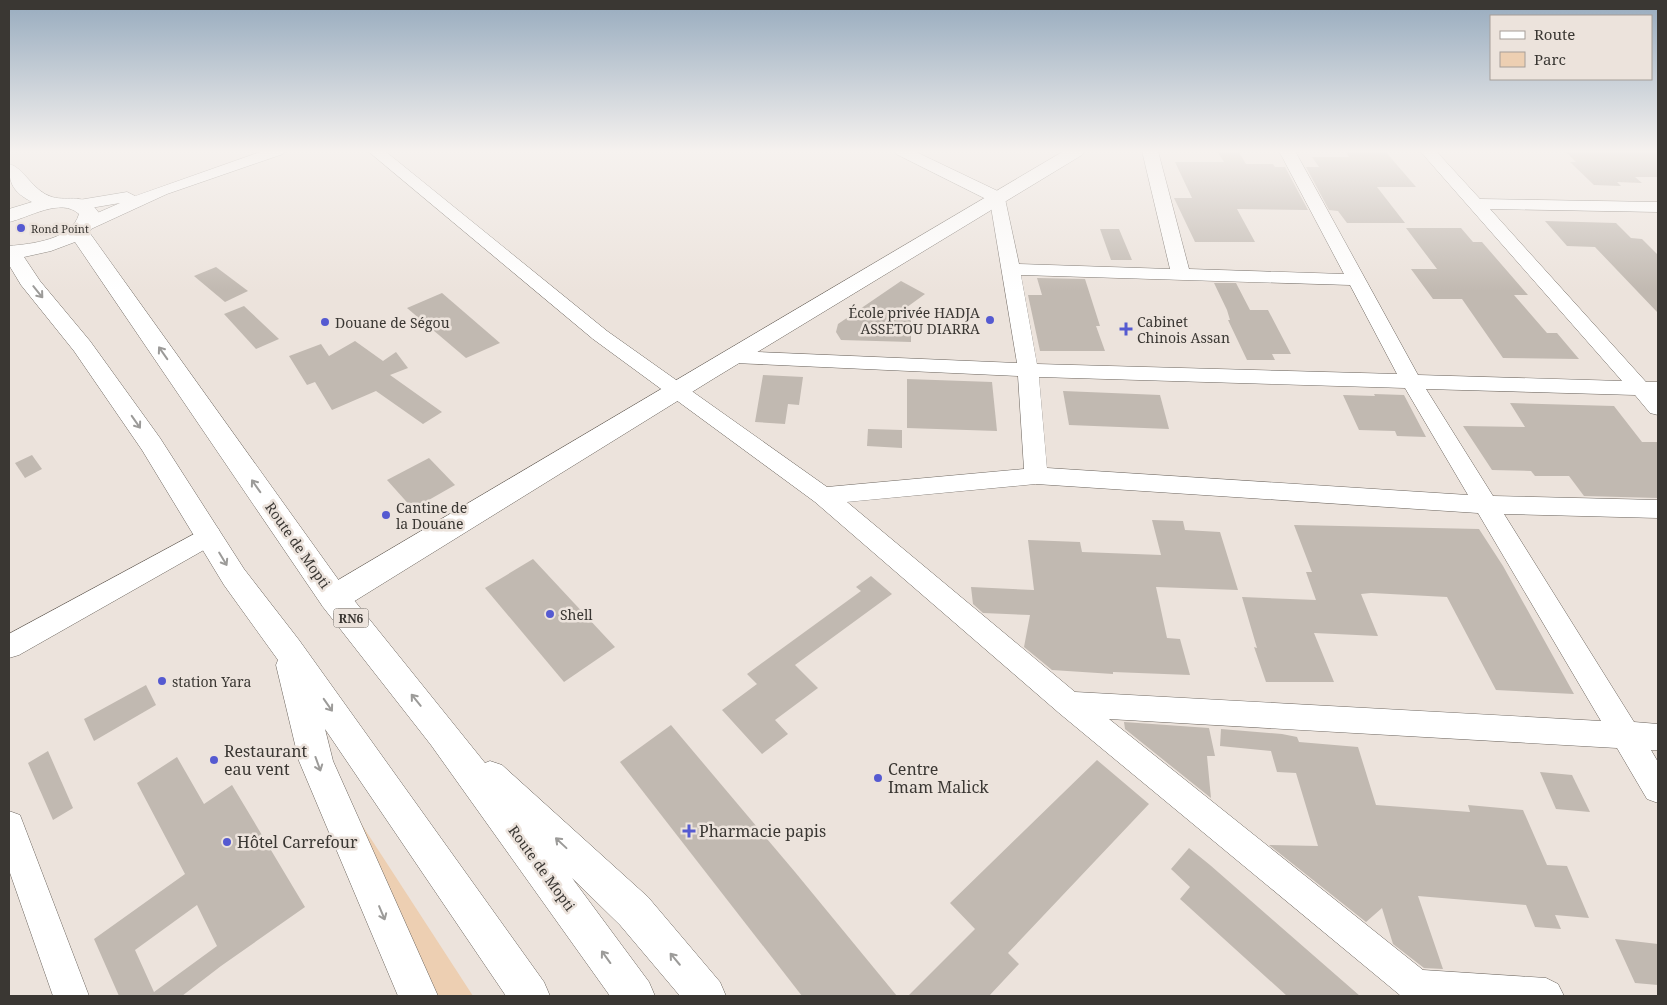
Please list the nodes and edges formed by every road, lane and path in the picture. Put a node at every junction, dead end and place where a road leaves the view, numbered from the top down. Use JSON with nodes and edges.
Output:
{"nodes":[{"id":1,"x":39,"y":198,"type":"edge"},
{"id":2,"x":142,"y":198,"type":"edge"},
{"id":3,"x":433,"y":198,"type":"edge"},
{"id":4,"x":998,"y":198,"type":"joint"},
{"id":5,"x":1162,"y":198,"type":"edge"},
{"id":6,"x":1312,"y":198,"type":"edge"},
{"id":7,"x":1470,"y":198,"type":"edge"},
{"id":8,"x":51,"y":204,"type":"junction"},
{"id":9,"x":1476,"y":204,"type":"junction"},
{"id":10,"x":1650,"y":207,"type":"edge"},
{"id":11,"x":9,"y":216,"type":"edge"},
{"id":12,"x":81,"y":220,"type":"junction"},
{"id":13,"x":1658,"y":223,"type":"edge"},
{"id":14,"x":10,"y":252,"type":"edge"},
{"id":15,"x":1012,"y":270,"type":"junction"},
{"id":16,"x":1182,"y":274,"type":"junction"},
{"id":17,"x":1356,"y":280,"type":"junction"},
{"id":18,"x":734,"y":357,"type":"junction"},
{"id":19,"x":1028,"y":370,"type":"junction"},
{"id":20,"x":1412,"y":382,"type":"junction"},
{"id":21,"x":1650,"y":389,"type":"edge"},
{"id":22,"x":674,"y":390,"type":"junction"},
{"id":23,"x":1658,"y":408,"type":"edge"},
{"id":24,"x":1036,"y":476,"type":"junction"},
{"id":25,"x":823,"y":496,"type":"junction"},
{"id":26,"x":1486,"y":505,"type":"junction"},
{"id":27,"x":1658,"y":509,"type":"edge"},
{"id":28,"x":209,"y":535,"type":"junction"},
{"id":29,"x":334,"y":598,"type":"junction"},
{"id":30,"x":9,"y":647,"type":"edge"},
{"id":31,"x":288,"y":649,"type":"junction"},
{"id":32,"x":1069,"y":704,"type":"junction"},
{"id":33,"x":443,"y":734,"type":"junction"},
{"id":34,"x":1627,"y":736,"type":"junction"},
{"id":35,"x":1658,"y":737,"type":"edge"},
{"id":36,"x":1658,"y":788,"type":"edge"},
{"id":37,"x":9,"y":826,"type":"edge"},
{"id":38,"x":1423,"y":992,"type":"edge"},
{"id":39,"x":70,"y":996,"type":"edge"},
{"id":40,"x":418,"y":996,"type":"edge"},
{"id":41,"x":530,"y":996,"type":"edge"},
{"id":42,"x":635,"y":996,"type":"edge"},
{"id":43,"x":706,"y":996,"type":"edge"},
{"id":44,"x":1546,"y":996,"type":"edge"}],
"edges":[{"from":1,"to":8,"type":"main road"},
{"from":2,"to":12,"type":"street"},
{"from":3,"to":22,"type":"street"},
{"from":4,"to":15,"type":"street"},
{"from":4,"to":18,"type":"main road"},
{"from":5,"to":16,"type":"street"},
{"from":6,"to":17,"type":"street"},
{"from":7,"to":9,"type":"street"},
{"from":8,"to":11,"type":"main road"},
{"from":8,"to":12,"type":"main road"},
{"from":9,"to":10,"type":"street"},
{"from":9,"to":21,"type":"street"},
{"from":10,"to":13,"type":"street"},
{"from":12,"to":14,"type":"main road"},
{"from":29,"to":12,"type":"main road","name":"Route de Mopti","number":"RN6","one_way":true},
{"from":14,"to":28,"type":"main road","one_way":true},
{"from":15,"to":16,"type":"street"},
{"from":15,"to":19,"type":"street"},
{"from":16,"to":17,"type":"street"},
{"from":17,"to":20,"type":"street"},
{"from":18,"to":19,"type":"street"},
{"from":18,"to":22,"type":"main road"},
{"from":19,"to":20,"type":"street"},
{"from":19,"to":24,"type":"street"},
{"from":20,"to":21,"type":"street"},
{"from":20,"to":26,"type":"street"},
{"from":21,"to":23,"type":"street"},
{"from":22,"to":25,"type":"street"},
{"from":22,"to":29,"type":"main road"},
{"from":24,"to":25,"type":"street"},
{"from":24,"to":26,"type":"street"},
{"from":25,"to":32,"type":"street"},
{"from":26,"to":27,"type":"street"},
{"from":26,"to":34,"type":"street"},
{"from":28,"to":30,"type":"street"},
{"from":28,"to":31,"type":"main road","one_way":true},
{"from":33,"to":29,"type":"main road","name":"Route de Mopti","number":"RN6","one_way":true},
{"from":31,"to":40,"type":"main road","one_way":true},
{"from":31,"to":41,"type":"main road","one_way":true},
{"from":32,"to":34,"type":"street"},
{"from":32,"to":38,"type":"street"},
{"from":42,"to":33,"type":"main road","name":"Route de Mopti","number":"RN6","one_way":true},
{"from":43,"to":33,"type":"main road","one_way":true},
{"from":34,"to":35,"type":"street"},
{"from":34,"to":36,"type":"street"},
{"from":37,"to":39,"type":"street"},
{"from":38,"to":44,"type":"street"}]}
